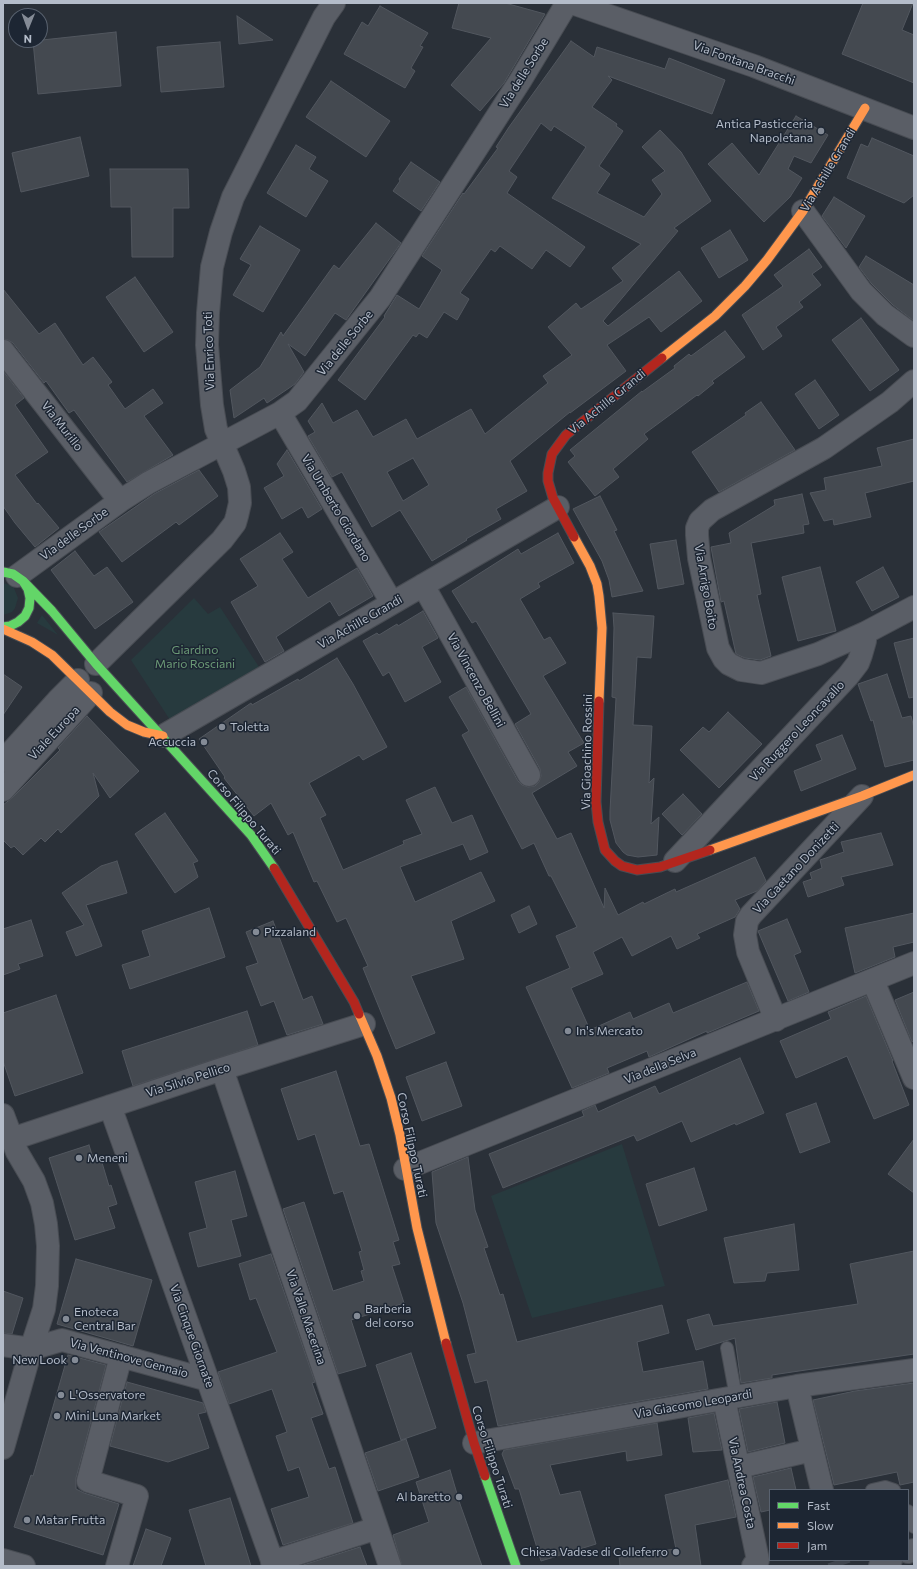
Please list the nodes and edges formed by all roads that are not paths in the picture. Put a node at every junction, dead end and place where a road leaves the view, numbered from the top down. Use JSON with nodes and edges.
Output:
{"nodes":[{"id":1,"x":334,"y":3,"type":"edge"},
{"id":2,"x":567,"y":3,"type":"edge"},
{"id":3,"x":572,"y":3,"type":"edge"},
{"id":4,"x":865,"y":108,"type":"junction"},
{"id":5,"x":914,"y":128,"type":"edge"},
{"id":6,"x":803,"y":212,"type":"junction"},
{"id":7,"x":914,"y":336,"type":"edge"},
{"id":8,"x":3,"y":351,"type":"edge"},
{"id":9,"x":914,"y":381,"type":"edge"},
{"id":10,"x":280,"y":413,"type":"junction"},
{"id":11,"x":222,"y":444,"type":"junction"},
{"id":12,"x":120,"y":501,"type":"junction"},
{"id":13,"x":558,"y":507,"type":"junction"},
{"id":14,"x":12,"y":573,"type":"edge"},
{"id":15,"x":423,"y":585,"type":"junction"},
{"id":16,"x":392,"y":603,"type":"junction"},
{"id":17,"x":914,"y":607,"type":"edge"},
{"id":18,"x":3,"y":628,"type":"edge"},
{"id":19,"x":865,"y":633,"type":"junction"},
{"id":20,"x":95,"y":680,"type":"junction"},
{"id":21,"x":163,"y":736,"type":"junction"},
{"id":22,"x":3,"y":761,"type":"edge"},
{"id":23,"x":529,"y":775,"type":"dead end"},
{"id":24,"x":914,"y":775,"type":"edge"},
{"id":25,"x":3,"y":790,"type":"edge"},
{"id":26,"x":862,"y":796,"type":"junction"},
{"id":27,"x":675,"y":861,"type":"junction"},
{"id":28,"x":914,"y":964,"type":"edge"},
{"id":29,"x":873,"y":981,"type":"junction"},
{"id":30,"x":776,"y":1020,"type":"junction"},
{"id":31,"x":364,"y":1024,"type":"junction"},
{"id":32,"x":222,"y":1069,"type":"junction"},
{"id":33,"x":914,"y":1078,"type":"edge"},
{"id":34,"x":110,"y":1106,"type":"junction"},
{"id":35,"x":3,"y":1115,"type":"edge"},
{"id":36,"x":12,"y":1139,"type":"junction"},
{"id":37,"x":405,"y":1169,"type":"junction"},
{"id":38,"x":3,"y":1345,"type":"edge"},
{"id":39,"x":727,"y":1348,"type":"dead end"},
{"id":40,"x":31,"y":1349,"type":"junction"},
{"id":41,"x":121,"y":1356,"type":"junction"},
{"id":42,"x":914,"y":1370,"type":"edge"},
{"id":43,"x":208,"y":1380,"type":"junction"},
{"id":44,"x":797,"y":1386,"type":"junction"},
{"id":45,"x":730,"y":1398,"type":"junction"},
{"id":46,"x":474,"y":1443,"type":"junction"},
{"id":47,"x":3,"y":1448,"type":"edge"},
{"id":48,"x":812,"y":1450,"type":"junction"},
{"id":49,"x":739,"y":1466,"type":"junction"},
{"id":50,"x":822,"y":1489,"type":"edge"},
{"id":51,"x":876,"y":1489,"type":"edge"},
{"id":52,"x":891,"y":1489,"type":"edge"},
{"id":53,"x":909,"y":1514,"type":"edge"},
{"id":54,"x":914,"y":1527,"type":"edge"},
{"id":55,"x":377,"y":1528,"type":"junction"},
{"id":56,"x":3,"y":1560,"type":"edge"},
{"id":57,"x":889,"y":1561,"type":"edge"},
{"id":58,"x":273,"y":1564,"type":"edge"},
{"id":59,"x":24,"y":1566,"type":"edge"},
{"id":60,"x":117,"y":1566,"type":"edge"},
{"id":61,"x":390,"y":1566,"type":"edge"},
{"id":62,"x":516,"y":1566,"type":"edge"},
{"id":63,"x":753,"y":1566,"type":"edge"},
{"id":64,"x":880,"y":1566,"type":"edge"}],
"edges":[{"from":1,"to":11,"type":"street","name":"Via Enrico Toti"},
{"from":2,"to":10,"type":"street","name":"Via delle Sorbe"},
{"from":3,"to":4,"type":"street","name":"Via Fontana Bracchi"},
{"from":4,"to":5,"type":"street","name":"Via Fontana Bracchi"},
{"from":4,"to":6,"type":"main road","name":"Via Achille Grandi"},
{"from":6,"to":7,"type":"street"},
{"from":6,"to":13,"type":"main road","name":"Via Achille Grandi"},
{"from":8,"to":12,"type":"street","name":"Via Murillo"},
{"from":9,"to":19,"type":"street","name":"Via Arrigo Boito"},
{"from":10,"to":11,"type":"street","name":"Via delle Sorbe"},
{"from":10,"to":16,"type":"street","name":"Via Umberto Giordano"},
{"from":11,"to":12,"type":"street","name":"Via delle Sorbe"},
{"from":11,"to":20,"type":"street","name":"Via Enrico Toti"},
{"from":12,"to":14,"type":"street","name":"Via delle Sorbe"},
{"from":13,"to":15,"type":"street","name":"Via Achille Grandi"},
{"from":13,"to":27,"type":"main road","name":"Via Gioachino Rossini"},
{"from":14,"to":18,"type":"main road"},
{"from":14,"to":20,"type":"main road","name":"Corso Filippo Turati"},
{"from":15,"to":16,"type":"street","name":"Via Achille Grandi"},
{"from":15,"to":23,"type":"street","name":"Via Vincenzo Bellini"},
{"from":16,"to":21,"type":"street","name":"Via Achille Grandi"},
{"from":17,"to":19,"type":"street"},
{"from":18,"to":20,"type":"main road","name":"Corso Filippo Turati"},
{"from":19,"to":27,"type":"street","name":"Via Ruggero Leoncavallo"},
{"from":20,"to":21,"type":"main road","name":"Corso Filippo Turati"},
{"from":20,"to":21,"type":"main road","name":"Corso Filippo Turati"},
{"from":20,"to":22,"type":"street","name":"Viale Europa"},
{"from":20,"to":25,"type":"street","name":"Viale Europa"},
{"from":21,"to":31,"type":"main road","name":"Corso Filippo Turati"},
{"from":24,"to":26,"type":"main road","name":"Via Gaetano Donizetti"},
{"from":26,"to":27,"type":"main road","name":"Via Gioachino Rossini"},
{"from":26,"to":30,"type":"street","name":"Via Gaetano Donizetti"},
{"from":28,"to":29,"type":"street","name":"Via della Selva"},
{"from":29,"to":30,"type":"street","name":"Via della Selva"},
{"from":29,"to":33,"type":"street"},
{"from":30,"to":37,"type":"street","name":"Via della Selva"},
{"from":31,"to":32,"type":"street","name":"Via Silvio Pellico"},
{"from":31,"to":37,"type":"main road","name":"Corso Filippo Turati"},
{"from":32,"to":34,"type":"street","name":"Via Silvio Pellico"},
{"from":32,"to":55,"type":"street","name":"Via Valle Macerina"},
{"from":34,"to":36,"type":"street","name":"Via Silvio Pellico"},
{"from":34,"to":43,"type":"street","name":"Via Cinque Giornate"},
{"from":35,"to":36,"type":"street"},
{"from":36,"to":40,"type":"street"},
{"from":37,"to":46,"type":"main road","name":"Corso Filippo Turati"},
{"from":38,"to":40,"type":"street","name":"Via Ventinove Gennaio"},
{"from":39,"to":45,"type":"lane"},
{"from":40,"to":41,"type":"street","name":"Via Ventinove Gennaio"},
{"from":40,"to":47,"type":"street"},
{"from":41,"to":43,"type":"street","name":"Via Ventinove Gennaio"},
{"from":41,"to":60,"type":"street"},
{"from":42,"to":44,"type":"street","name":"Via Giacomo Leopardi"},
{"from":43,"to":58,"type":"street","name":"Via Cinque Giornate"},
{"from":44,"to":45,"type":"street","name":"Via Giacomo Leopardi"},
{"from":44,"to":48,"type":"street"},
{"from":45,"to":46,"type":"street","name":"Via Giacomo Leopardi"},
{"from":45,"to":49,"type":"street","name":"Via Andrea Costa"},
{"from":46,"to":62,"type":"main road","name":"Corso Filippo Turati"},
{"from":48,"to":49,"type":"street"},
{"from":48,"to":50,"type":"street"},
{"from":49,"to":63,"type":"street","name":"Via Andrea Costa"},
{"from":51,"to":52,"type":"lane"},
{"from":53,"to":54,"type":"lane"},
{"from":55,"to":58,"type":"street"},
{"from":55,"to":61,"type":"street","name":"Via Valle Macerina"},
{"from":56,"to":59,"type":"street"},
{"from":57,"to":64,"type":"street"}]}
